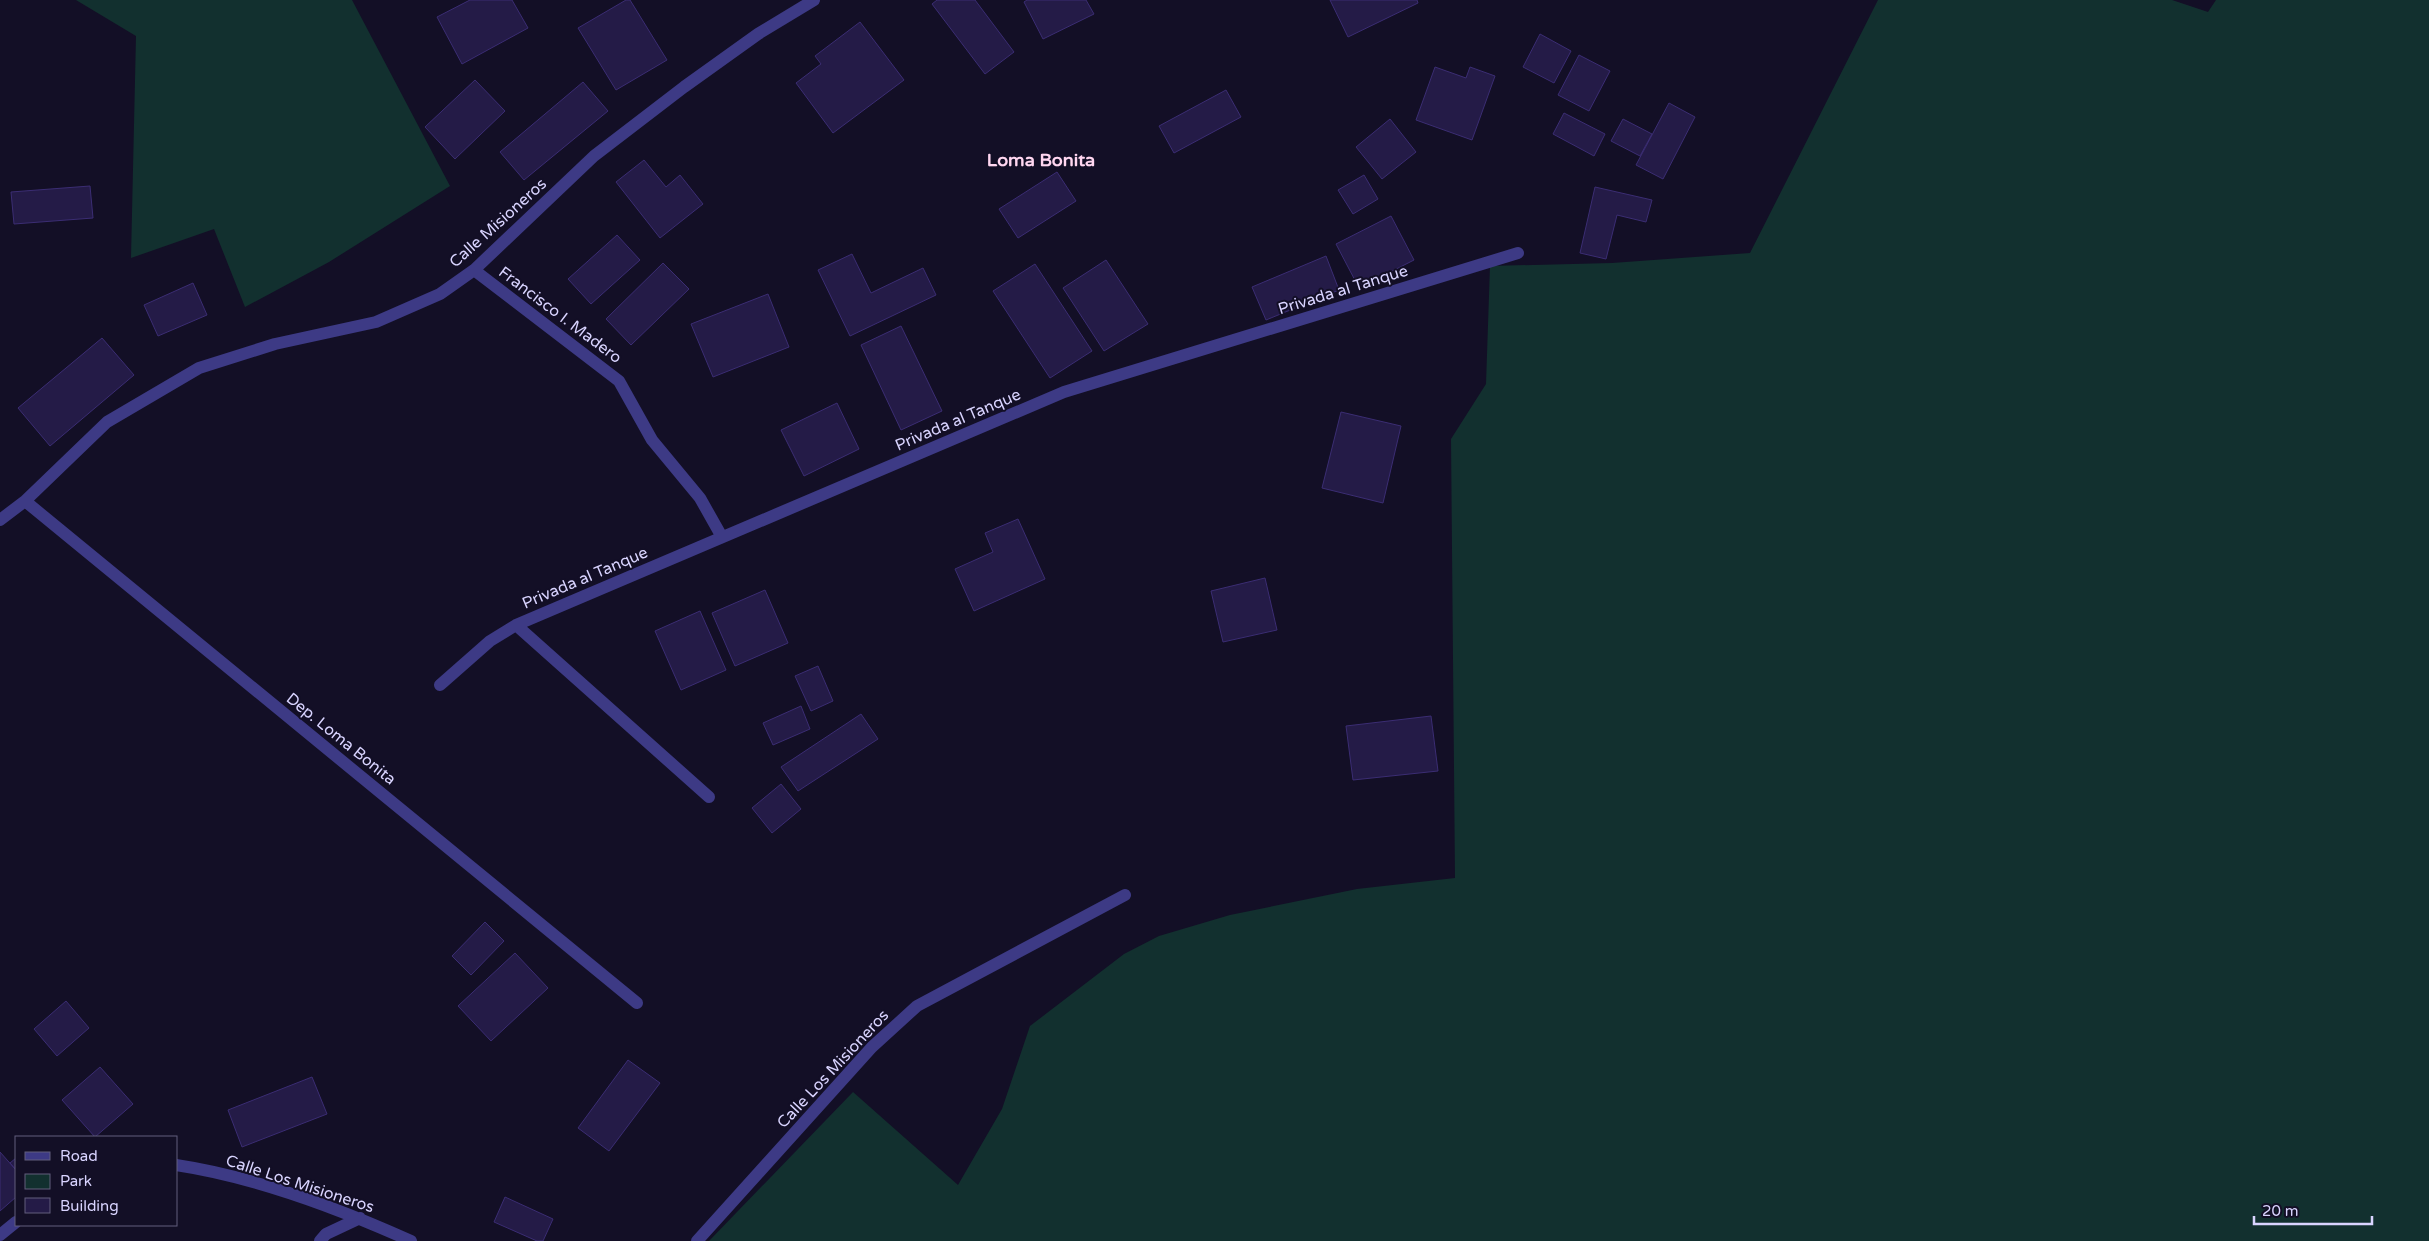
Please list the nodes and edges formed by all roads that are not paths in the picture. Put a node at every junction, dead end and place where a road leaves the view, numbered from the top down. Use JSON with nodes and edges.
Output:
{"nodes":[{"id":1,"x":814,"y":0,"type":"edge"},
{"id":2,"x":1518,"y":253,"type":"dead end"},
{"id":3,"x":474,"y":270,"type":"junction"},
{"id":4,"x":25,"y":501,"type":"junction"},
{"id":5,"x":0,"y":520,"type":"edge"},
{"id":6,"x":722,"y":537,"type":"junction"},
{"id":7,"x":516,"y":625,"type":"junction"},
{"id":8,"x":440,"y":685,"type":"dead end"},
{"id":9,"x":709,"y":797,"type":"dead end"},
{"id":10,"x":1125,"y":895,"type":"dead end"},
{"id":11,"x":637,"y":1003,"type":"dead end"},
{"id":12,"x":178,"y":1165,"type":"edge"},
{"id":13,"x":360,"y":1218,"type":"junction"},
{"id":14,"x":15,"y":1223,"type":"edge"},
{"id":15,"x":0,"y":1235,"type":"edge"},
{"id":16,"x":320,"y":1241,"type":"edge"},
{"id":17,"x":411,"y":1241,"type":"edge"},
{"id":18,"x":697,"y":1241,"type":"edge"}],
"edges":[{"from":1,"to":3,"type":"street","name":"Calle Misioneros"},
{"from":2,"to":6,"type":"street","name":"Privada al Tanque"},
{"from":3,"to":4,"type":"street","name":"Calle Misioneros"},
{"from":3,"to":6,"type":"street","name":"Francisco I. Madero"},
{"from":4,"to":5,"type":"street","name":"Calle Misioneros"},
{"from":4,"to":11,"type":"street","name":"Dep. Loma Bonita"},
{"from":6,"to":7,"type":"street","name":"Privada al Tanque"},
{"from":7,"to":8,"type":"street","name":"Privada al Tanque"},
{"from":7,"to":9,"type":"street"},
{"from":10,"to":18,"type":"street","name":"Calle Los Misioneros"},
{"from":12,"to":13,"type":"street","name":"Calle Los Misioneros"},
{"from":13,"to":16,"type":"street"},
{"from":13,"to":17,"type":"street","name":"Calle Los Misioneros"},
{"from":14,"to":15,"type":"street"}]}
